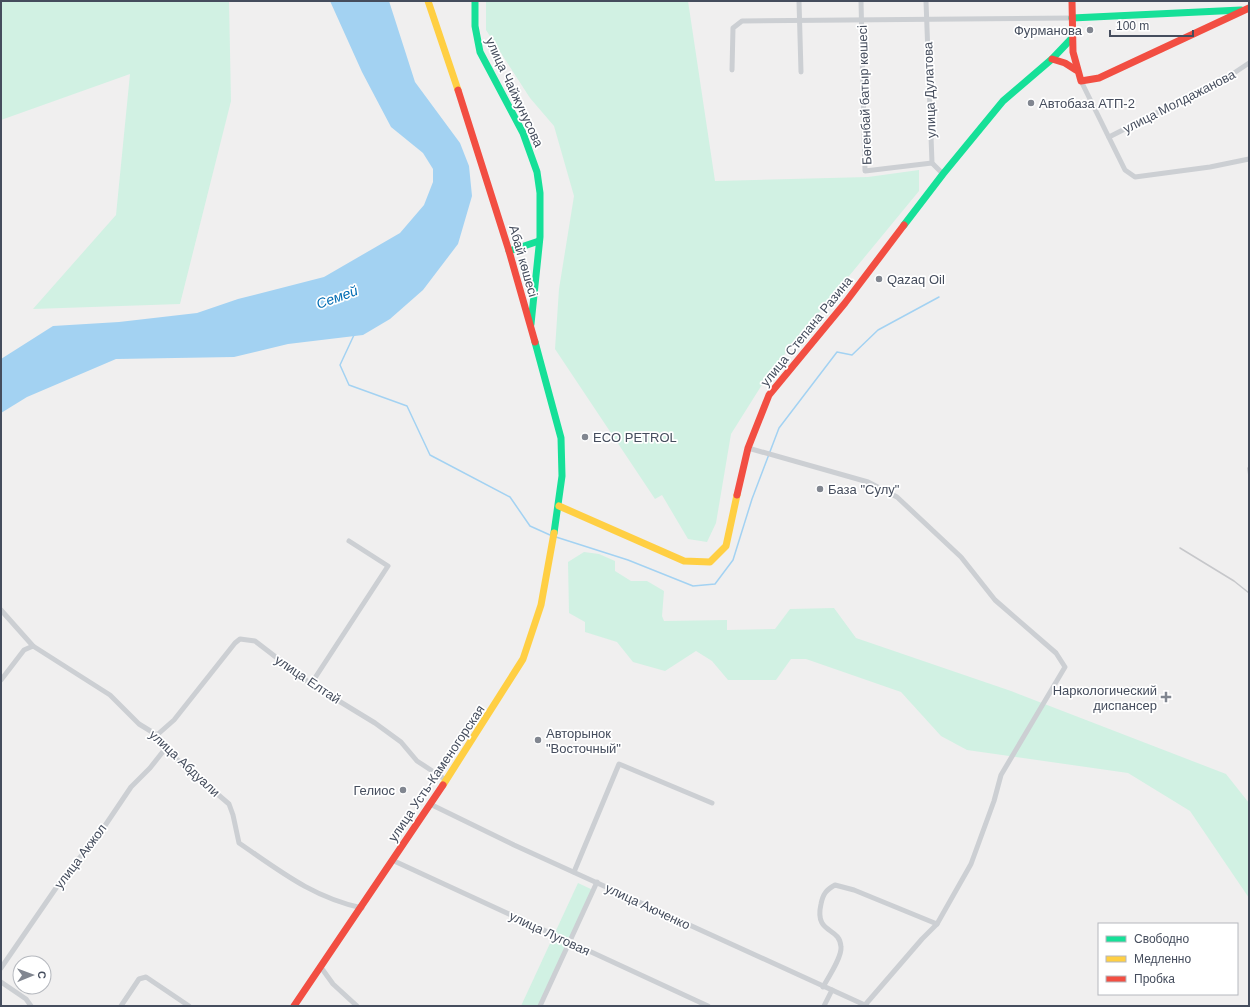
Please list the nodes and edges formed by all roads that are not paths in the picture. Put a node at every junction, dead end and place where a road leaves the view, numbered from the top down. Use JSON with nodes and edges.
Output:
{"nodes":[{"id":1,"x":428,"y":1,"type":"edge"},
{"id":2,"x":475,"y":1,"type":"edge"},
{"id":3,"x":799,"y":1,"type":"edge"},
{"id":4,"x":861,"y":1,"type":"edge"},
{"id":5,"x":926,"y":1,"type":"edge"},
{"id":6,"x":1072,"y":1,"type":"edge"},
{"id":7,"x":1249,"y":8,"type":"edge"},
{"id":8,"x":1072,"y":18,"type":"junction"},
{"id":9,"x":926,"y":19,"type":"junction"},
{"id":10,"x":799,"y":20,"type":"junction"},
{"id":11,"x":861,"y":20,"type":"junction"},
{"id":12,"x":1072,"y":38,"type":"junction"},
{"id":13,"x":1052,"y":59,"type":"junction"},
{"id":14,"x":1248,"y":66,"type":"edge"},
{"id":15,"x":732,"y":70,"type":"dead end"},
{"id":16,"x":1076,"y":70,"type":"junction"},
{"id":17,"x":801,"y":72,"type":"dead end"},
{"id":18,"x":1081,"y":81,"type":"junction"},
{"id":19,"x":1109,"y":137,"type":"junction"},
{"id":20,"x":1249,"y":159,"type":"edge"},
{"id":21,"x":932,"y":163,"type":"junction"},
{"id":22,"x":943,"y":174,"type":"junction"},
{"id":23,"x":539,"y":241,"type":"junction"},
{"id":24,"x":508,"y":251,"type":"junction"},
{"id":25,"x":531,"y":329,"type":"junction"},
{"id":26,"x":748,"y":448,"type":"junction"},
{"id":27,"x":559,"y":506,"type":"junction"},
{"id":28,"x":553,"y":534,"type":"joint"},
{"id":29,"x":349,"y":541,"type":"dead end"},
{"id":30,"x":1,"y":610,"type":"edge"},
{"id":31,"x":33,"y":646,"type":"junction"},
{"id":32,"x":1,"y":680,"type":"edge"},
{"id":33,"x":311,"y":684,"type":"junction"},
{"id":34,"x":157,"y":735,"type":"junction"},
{"id":35,"x":165,"y":748,"type":"junction"},
{"id":36,"x":446,"y":780,"type":"junction"},
{"id":37,"x":712,"y":803,"type":"dead end"},
{"id":38,"x":430,"y":804,"type":"junction"},
{"id":39,"x":392,"y":860,"type":"junction"},
{"id":40,"x":574,"y":872,"type":"junction"},
{"id":41,"x":597,"y":882,"type":"junction"},
{"id":42,"x":362,"y":908,"type":"junction"},
{"id":43,"x":937,"y":924,"type":"junction"},
{"id":44,"x":569,"y":942,"type":"junction"},
{"id":45,"x":320,"y":966,"type":"junction"},
{"id":46,"x":1,"y":968,"type":"edge"},
{"id":47,"x":1,"y":982,"type":"edge"},
{"id":48,"x":823,"y":987,"type":"junction"},
{"id":49,"x":832,"y":990,"type":"junction"},
{"id":50,"x":31,"y":1006,"type":"edge"},
{"id":51,"x":121,"y":1006,"type":"edge"},
{"id":52,"x":189,"y":1006,"type":"edge"},
{"id":53,"x":294,"y":1006,"type":"edge"},
{"id":54,"x":357,"y":1006,"type":"edge"},
{"id":55,"x":542,"y":1006,"type":"edge"},
{"id":56,"x":708,"y":1006,"type":"edge"},
{"id":57,"x":824,"y":1006,"type":"edge"},
{"id":58,"x":866,"y":1006,"type":"edge"}],
"edges":[{"from":1,"to":24,"type":"main road","name":"Абай көшесі"},
{"from":2,"to":23,"type":"main road","name":"улица Чайжунусова"},
{"from":3,"to":10,"type":"street"},
{"from":4,"to":11,"type":"street","name":"Бөгенбай батыр көшесі"},
{"from":5,"to":9,"type":"street","name":"улица Дулатова"},
{"from":6,"to":8,"type":"main road"},
{"from":7,"to":8,"type":"main road"},
{"from":7,"to":18,"type":"main road"},
{"from":8,"to":9,"type":"street"},
{"from":8,"to":12,"type":"main road"},
{"from":9,"to":11,"type":"street"},
{"from":9,"to":21,"type":"street","name":"улица Дулатова"},
{"from":10,"to":11,"type":"street"},
{"from":10,"to":15,"type":"street"},
{"from":10,"to":17,"type":"street"},
{"from":11,"to":21,"type":"street","name":"Бөгенбай батыр көшесі"},
{"from":12,"to":13,"type":"main road","name":"улица Степана Разина"},
{"from":12,"to":16,"type":"main road"},
{"from":13,"to":16,"type":"main road"},
{"from":13,"to":22,"type":"main road","name":"улица Степана Разина"},
{"from":14,"to":19,"type":"street","name":"улица Молдажанова"},
{"from":16,"to":18,"type":"main road"},
{"from":18,"to":19,"type":"street"},
{"from":19,"to":20,"type":"street"},
{"from":21,"to":22,"type":"street"},
{"from":22,"to":26,"type":"main road","name":"улица Степана Разина"},
{"from":23,"to":24,"type":"main road"},
{"from":23,"to":25,"type":"main road","name":"улица Чайжунусова"},
{"from":24,"to":25,"type":"main road","name":"Абай көшесі"},
{"from":25,"to":27,"type":"main road","name":"Абай көшесі"},
{"from":26,"to":27,"type":"main road","name":"улица Степана Разина"},
{"from":26,"to":43,"type":"street"},
{"from":27,"to":28,"type":"main road","name":"Абай көшесі"},
{"from":28,"to":36,"type":"main road","name":"улица Усть-Каменогорская"},
{"from":29,"to":33,"type":"street"},
{"from":30,"to":31,"type":"street","name":"улица Абдуали"},
{"from":31,"to":32,"type":"street"},
{"from":31,"to":34,"type":"street","name":"улица Абдуали"},
{"from":33,"to":34,"type":"street","name":"улица Елтай"},
{"from":33,"to":36,"type":"street","name":"улица Елтай"},
{"from":34,"to":35,"type":"street","name":"улица Абдуали"},
{"from":35,"to":42,"type":"street","name":"улица Абдуали"},
{"from":35,"to":46,"type":"street","name":"улица Акжол"},
{"from":36,"to":38,"type":"main road","name":"улица Усть-Каменогорская"},
{"from":37,"to":40,"type":"street"},
{"from":38,"to":39,"type":"main road","name":"улица Усть-Каменогорская"},
{"from":38,"to":40,"type":"street","name":"улица Аюченко"},
{"from":39,"to":42,"type":"main road","name":"улица Усть-Каменогорская"},
{"from":39,"to":44,"type":"street","name":"улица Луговая"},
{"from":40,"to":41,"type":"street","name":"улица Аюченко"},
{"from":41,"to":44,"type":"street"},
{"from":41,"to":48,"type":"street","name":"улица Аюченко"},
{"from":42,"to":45,"type":"main road","name":"улица Усть-Каменогорская"},
{"from":43,"to":48,"type":"street"},
{"from":43,"to":58,"type":"street"},
{"from":44,"to":55,"type":"street"},
{"from":44,"to":56,"type":"street","name":"улица Луговая"},
{"from":45,"to":53,"type":"main road","name":"улица Усть-Каменогорская"},
{"from":45,"to":54,"type":"street"},
{"from":47,"to":50,"type":"street"},
{"from":48,"to":49,"type":"street","name":"улица Аюченко"},
{"from":49,"to":57,"type":"street"},
{"from":49,"to":58,"type":"street","name":"улица Аюченко"},
{"from":51,"to":52,"type":"street"}]}
